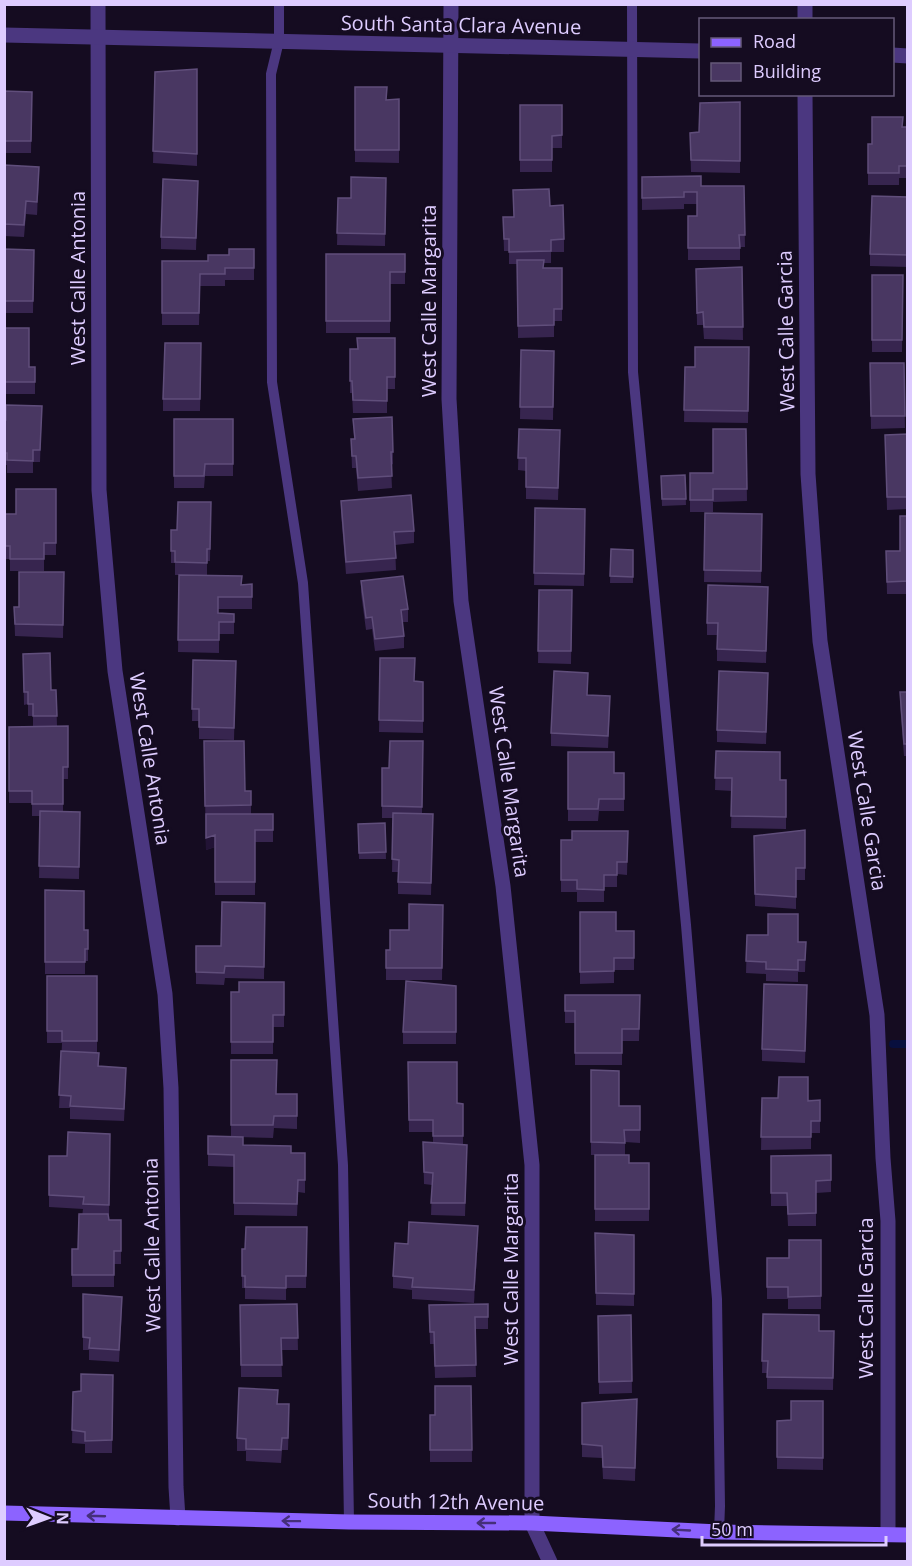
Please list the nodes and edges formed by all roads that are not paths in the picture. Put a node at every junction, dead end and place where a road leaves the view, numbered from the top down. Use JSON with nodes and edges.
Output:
{"nodes":[{"id":1,"x":98,"y":4,"type":"edge"},
{"id":2,"x":279,"y":4,"type":"edge"},
{"id":3,"x":451,"y":4,"type":"edge"},
{"id":4,"x":632,"y":4,"type":"edge"},
{"id":5,"x":4,"y":35,"type":"edge"},
{"id":6,"x":98,"y":37,"type":"junction"},
{"id":7,"x":279,"y":41,"type":"junction"},
{"id":8,"x":451,"y":45,"type":"junction"},
{"id":9,"x":632,"y":50,"type":"junction"},
{"id":10,"x":699,"y":51,"type":"edge"},
{"id":11,"x":805,"y":96,"type":"edge"},
{"id":12,"x":4,"y":1513,"type":"edge"},
{"id":13,"x":178,"y":1518,"type":"junction"},
{"id":14,"x":349,"y":1522,"type":"junction"},
{"id":15,"x":532,"y":1523,"type":"junction"},
{"id":16,"x":718,"y":1532,"type":"junction"},
{"id":17,"x":888,"y":1534,"type":"junction"},
{"id":18,"x":908,"y":1535,"type":"edge"},
{"id":19,"x":550,"y":1562,"type":"edge"}],
"edges":[{"from":1,"to":6,"type":"street","name":"West Calle Antonia"},
{"from":2,"to":7,"type":"lane"},
{"from":3,"to":8,"type":"street","name":"West Calle Margarita"},
{"from":4,"to":9,"type":"lane"},
{"from":5,"to":6,"type":"street","name":"South Santa Clara Avenue"},
{"from":6,"to":7,"type":"street","name":"South Santa Clara Avenue"},
{"from":6,"to":13,"type":"street","name":"West Calle Antonia"},
{"from":7,"to":8,"type":"street","name":"South Santa Clara Avenue"},
{"from":7,"to":14,"type":"lane"},
{"from":8,"to":9,"type":"street","name":"South Santa Clara Avenue"},
{"from":8,"to":15,"type":"street","name":"West Calle Margarita"},
{"from":9,"to":10,"type":"street","name":"South Santa Clara Avenue"},
{"from":9,"to":16,"type":"lane"},
{"from":11,"to":17,"type":"street","name":"West Calle Garcia"},
{"from":13,"to":12,"type":"main road","name":"South 12th Avenue","one_way":true},
{"from":14,"to":13,"type":"main road","name":"South 12th Avenue","one_way":true},
{"from":15,"to":14,"type":"main road","name":"South 12th Avenue","one_way":true},
{"from":16,"to":15,"type":"main road","name":"South 12th Avenue","one_way":true},
{"from":15,"to":19,"type":"street","name":"West Calle Margarita"},
{"from":16,"to":17,"type":"main road","name":"South 12th Avenue"},
{"from":17,"to":18,"type":"main road","name":"South 12th Avenue"}]}
